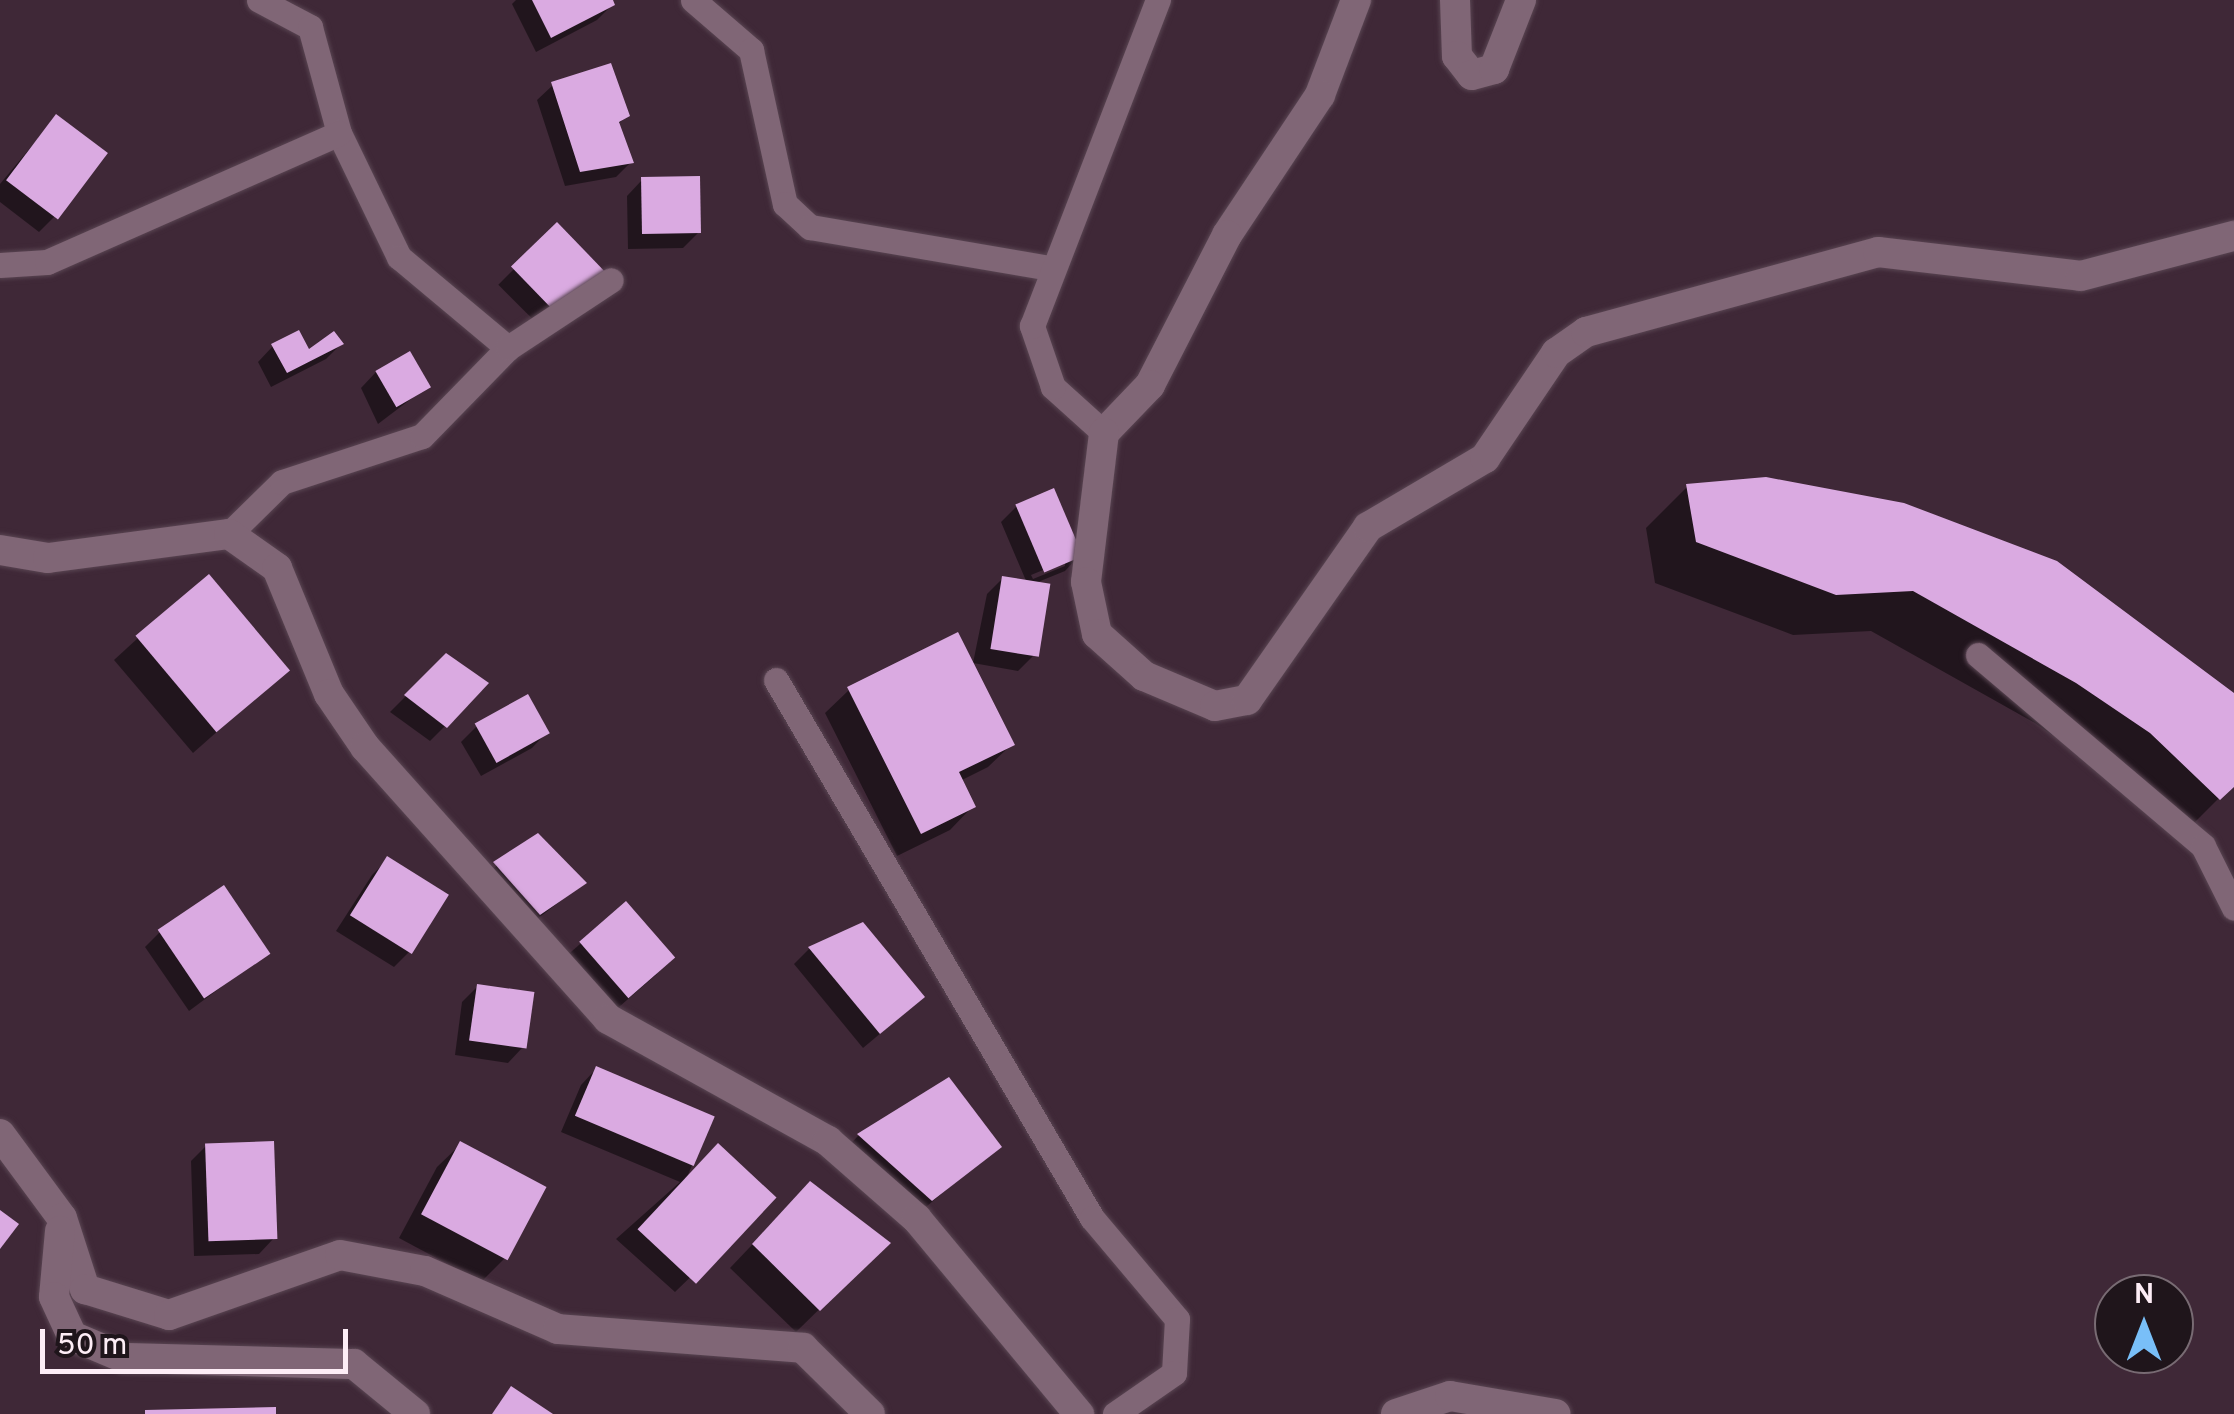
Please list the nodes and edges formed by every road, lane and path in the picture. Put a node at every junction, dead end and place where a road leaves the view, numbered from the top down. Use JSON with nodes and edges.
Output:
{"nodes":[{"id":1,"x":259,"y":0,"type":"edge"},
{"id":2,"x":693,"y":0,"type":"edge"},
{"id":3,"x":1158,"y":0,"type":"edge"},
{"id":4,"x":1356,"y":0,"type":"edge"},
{"id":5,"x":1455,"y":0,"type":"edge"},
{"id":6,"x":1521,"y":0,"type":"edge"},
{"id":7,"x":339,"y":134,"type":"junction"},
{"id":8,"x":2234,"y":236,"type":"edge"},
{"id":9,"x":0,"y":265,"type":"edge"},
{"id":10,"x":1051,"y":268,"type":"junction"},
{"id":11,"x":611,"y":280,"type":"dead end"},
{"id":12,"x":508,"y":348,"type":"junction"},
{"id":13,"x":1104,"y":433,"type":"junction"},
{"id":14,"x":229,"y":534,"type":"junction"},
{"id":15,"x":0,"y":550,"type":"edge"},
{"id":16,"x":1978,"y":655,"type":"dead end"},
{"id":17,"x":776,"y":680,"type":"dead end"},
{"id":18,"x":2234,"y":908,"type":"edge"},
{"id":19,"x":0,"y":1134,"type":"edge"},
{"id":20,"x":62,"y":1218,"type":"junction"},
{"id":21,"x":415,"y":1414,"type":"edge"},
{"id":22,"x":870,"y":1414,"type":"edge"},
{"id":23,"x":1078,"y":1414,"type":"edge"},
{"id":24,"x":1115,"y":1414,"type":"edge"},
{"id":25,"x":1396,"y":1414,"type":"edge"},
{"id":26,"x":1555,"y":1414,"type":"edge"}],
"edges":[{"from":1,"to":7,"type":"lane"},
{"from":2,"to":10,"type":"lane"},
{"from":3,"to":10,"type":"lane"},
{"from":4,"to":13,"type":"street"},
{"from":5,"to":6,"type":"street"},
{"from":7,"to":9,"type":"lane"},
{"from":7,"to":12,"type":"lane"},
{"from":8,"to":13,"type":"street"},
{"from":10,"to":13,"type":"lane"},
{"from":11,"to":12,"type":"lane"},
{"from":12,"to":14,"type":"lane"},
{"from":14,"to":15,"type":"street"},
{"from":14,"to":23,"type":"street"},
{"from":16,"to":18,"type":"lane"},
{"from":17,"to":24,"type":"lane"},
{"from":19,"to":20,"type":"street"},
{"from":20,"to":21,"type":"street"},
{"from":20,"to":22,"type":"street"},
{"from":25,"to":26,"type":"street"}]}
